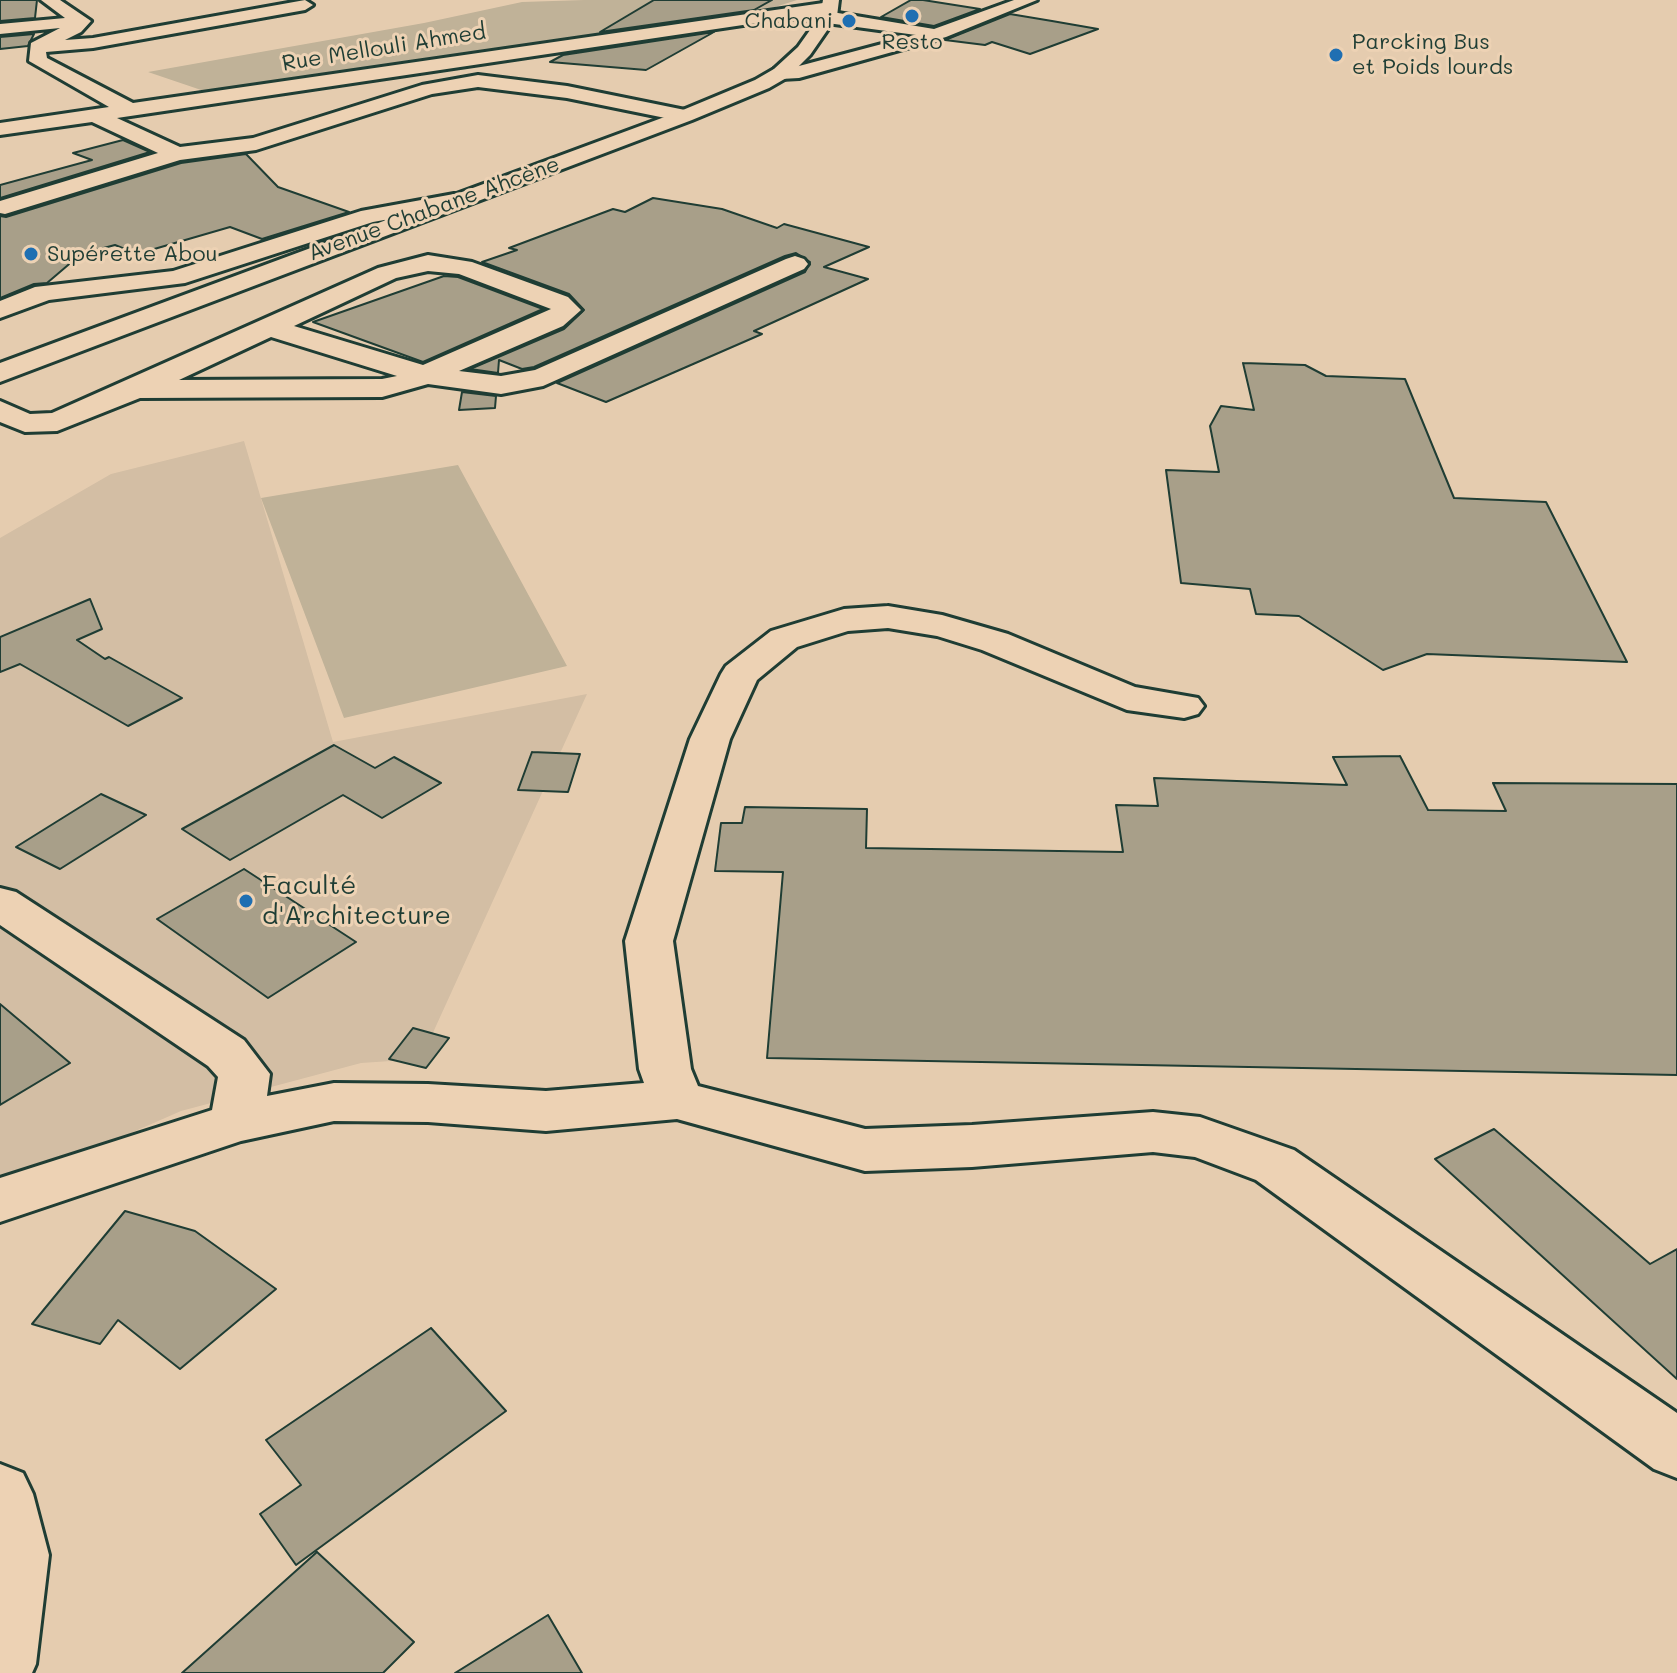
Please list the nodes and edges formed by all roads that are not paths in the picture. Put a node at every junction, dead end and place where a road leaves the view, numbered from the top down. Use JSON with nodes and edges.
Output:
{"nodes":[{"id":1,"x":1029,"y":0,"type":"edge"},
{"id":2,"x":51,"y":2,"type":"edge"},
{"id":3,"x":305,"y":5,"type":"dead end"},
{"id":4,"x":30,"y":6,"type":"dead end"},
{"id":5,"x":829,"y":10,"type":"edge"},
{"id":6,"x":771,"y":16,"type":"junction"},
{"id":7,"x":82,"y":21,"type":"junction"},
{"id":8,"x":0,"y":29,"type":"edge"},
{"id":9,"x":940,"y":33,"type":"junction"},
{"id":10,"x":37,"y":47,"type":"junction"},
{"id":11,"x":781,"y":73,"type":"junction"},
{"id":12,"x":132,"y":111,"type":"junction"},
{"id":13,"x":96,"y":116,"type":"junction"},
{"id":14,"x":685,"y":116,"type":"junction"},
{"id":15,"x":70,"y":119,"type":"junction"},
{"id":16,"x":0,"y":129,"type":"edge"},
{"id":17,"x":0,"y":149,"type":"edge"},
{"id":18,"x":177,"y":154,"type":"junction"},
{"id":19,"x":454,"y":201,"type":"junction"},
{"id":20,"x":5,"y":207,"type":"dead end"},
{"id":21,"x":795,"y":264,"type":"dead end"},
{"id":22,"x":0,"y":310,"type":"edge"},
{"id":23,"x":268,"y":327,"type":"junction"},
{"id":24,"x":0,"y":373,"type":"edge"},
{"id":25,"x":424,"y":375,"type":"junction"},
{"id":26,"x":136,"y":389,"type":"junction"},
{"id":27,"x":0,"y":410,"type":"edge"},
{"id":28,"x":1184,"y":706,"type":"dead end"},
{"id":29,"x":0,"y":903,"type":"edge"},
{"id":30,"x":677,"y":1100,"type":"junction"},
{"id":31,"x":237,"y":1122,"type":"junction"},
{"id":32,"x":0,"y":1200,"type":"edge"},
{"id":33,"x":1677,"y":1449,"type":"edge"},
{"id":34,"x":0,"y":1494,"type":"edge"},
{"id":35,"x":0,"y":1664,"type":"edge"}],
"edges":[{"from":1,"to":9,"type":"street"},
{"from":2,"to":4,"type":"street"},
{"from":2,"to":7,"type":"street"},
{"from":3,"to":10,"type":"street"},
{"from":5,"to":6,"type":"street"},
{"from":5,"to":6,"type":"street"},
{"from":5,"to":9,"type":"street"},
{"from":5,"to":11,"type":"street","name":"Avenue Chabane Ahcène"},
{"from":6,"to":12,"type":"street","name":"Rue Mellouli Ahmed"},
{"from":7,"to":8,"type":"street"},
{"from":7,"to":10,"type":"street"},
{"from":9,"to":11,"type":"street"},
{"from":10,"to":12,"type":"street"},
{"from":11,"to":14,"type":"street","name":"Avenue Chabane Ahcène"},
{"from":12,"to":13,"type":"street","name":"Rue Mellouli Ahmed"},
{"from":13,"to":15,"type":"street","name":"Rue Mellouli Ahmed"},
{"from":13,"to":18,"type":"street"},
{"from":14,"to":18,"type":"street"},
{"from":14,"to":19,"type":"street","name":"Avenue Chabane Ahcène"},
{"from":15,"to":16,"type":"street","name":"Rue Mellouli Ahmed"},
{"from":15,"to":17,"type":"street"},
{"from":18,"to":20,"type":"street"},
{"from":19,"to":22,"type":"street"},
{"from":19,"to":24,"type":"street","name":"Avenue Chabane Ahcène"},
{"from":21,"to":25,"type":"street"},
{"from":23,"to":25,"type":"street"},
{"from":23,"to":25,"type":"street"},
{"from":23,"to":26,"type":"street"},
{"from":25,"to":26,"type":"street"},
{"from":26,"to":27,"type":"street"},
{"from":28,"to":30,"type":"street"},
{"from":29,"to":31,"type":"street"},
{"from":30,"to":31,"type":"street"},
{"from":30,"to":33,"type":"street"},
{"from":31,"to":32,"type":"street"},
{"from":34,"to":35,"type":"street"}]}
